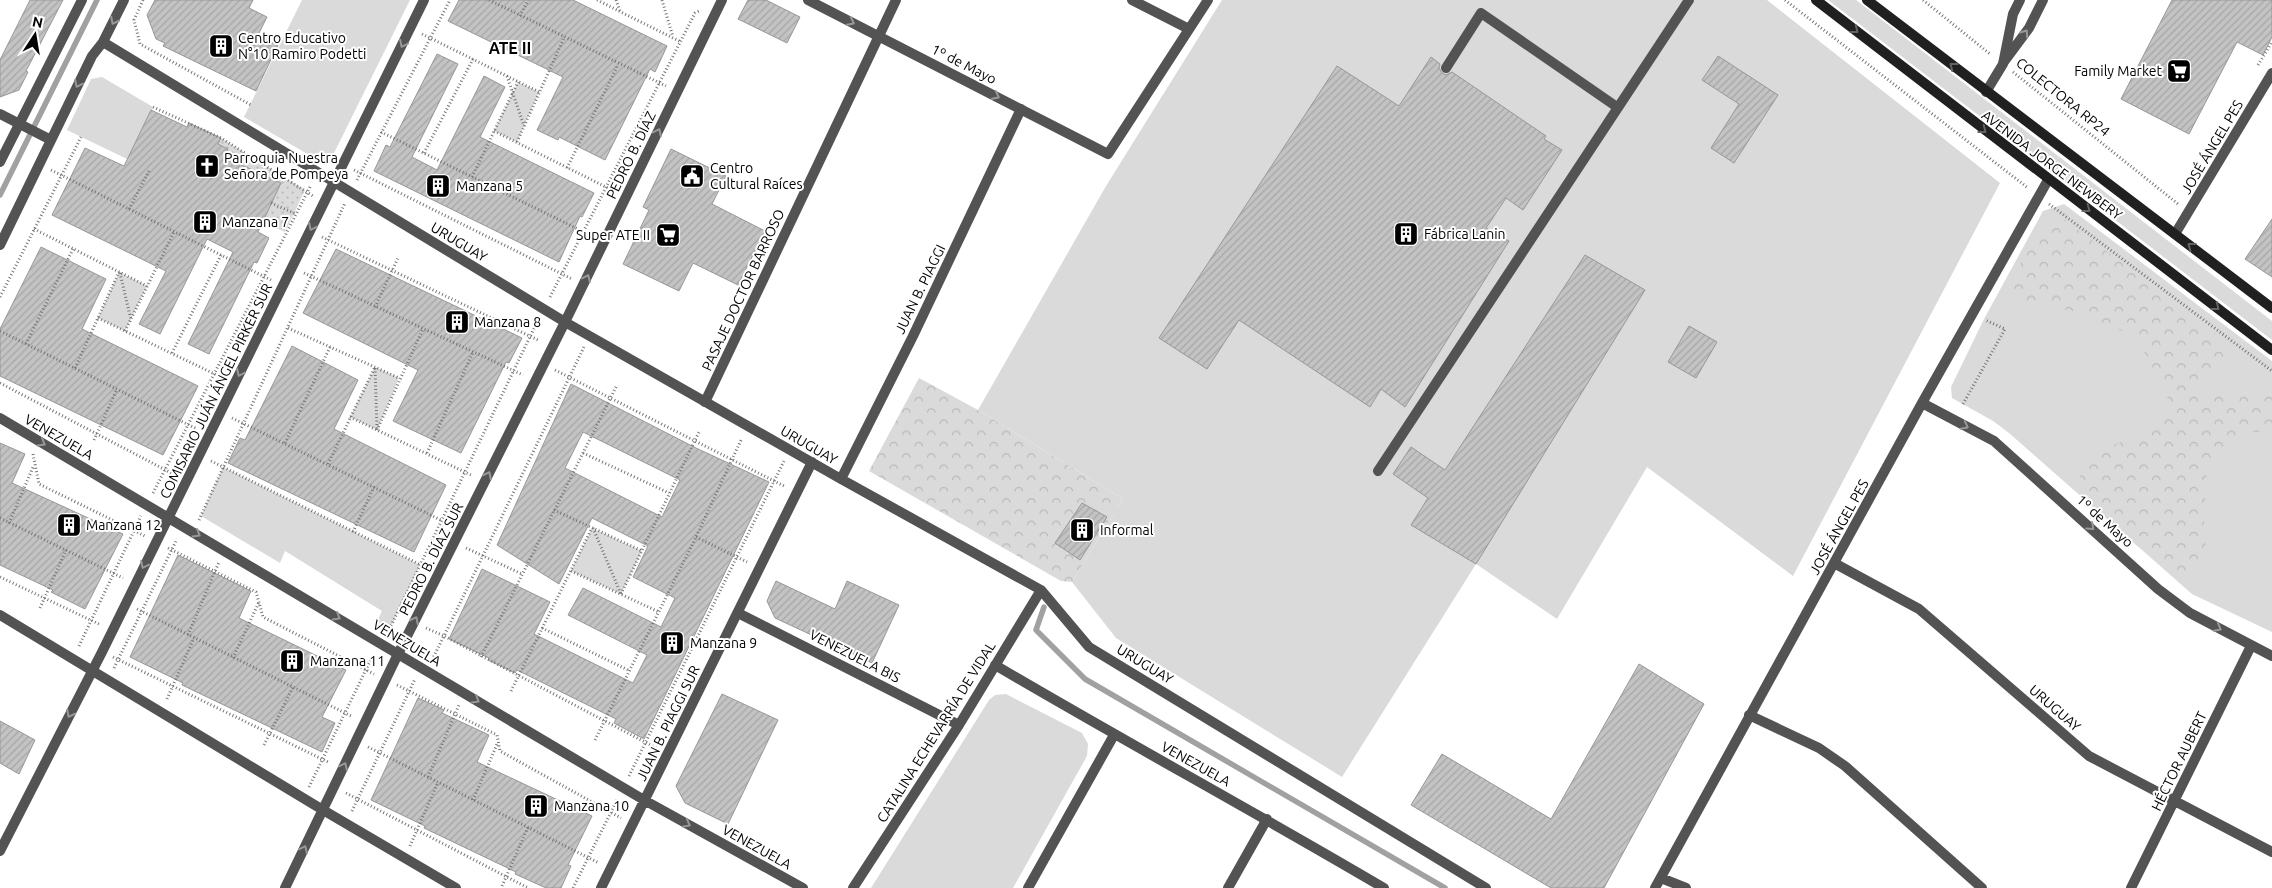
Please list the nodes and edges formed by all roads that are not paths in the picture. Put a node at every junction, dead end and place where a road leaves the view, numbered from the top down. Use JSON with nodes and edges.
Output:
{"nodes":[{"id":1,"x":82,"y":0,"type":"edge"},
{"id":2,"x":124,"y":0,"type":"edge"},
{"id":3,"x":424,"y":0,"type":"edge"},
{"id":4,"x":722,"y":0,"type":"edge"},
{"id":5,"x":808,"y":0,"type":"edge"},
{"id":6,"x":896,"y":0,"type":"edge"},
{"id":7,"x":1132,"y":0,"type":"edge"},
{"id":8,"x":1208,"y":0,"type":"edge"},
{"id":9,"x":1689,"y":0,"type":"edge"},
{"id":10,"x":1816,"y":0,"type":"edge"},
{"id":11,"x":1867,"y":0,"type":"edge"},
{"id":12,"x":2020,"y":0,"type":"edge"},
{"id":13,"x":2043,"y":0,"type":"edge"},
{"id":14,"x":1189,"y":29,"type":"junction"},
{"id":15,"x":879,"y":36,"type":"junction"},
{"id":16,"x":103,"y":42,"type":"junction"},
{"id":17,"x":2003,"y":64,"type":"junction"},
{"id":18,"x":1446,"y":68,"type":"dead end"},
{"id":19,"x":2272,"y":74,"type":"edge"},
{"id":20,"x":1986,"y":92,"type":"junction"},
{"id":21,"x":1617,"y":106,"type":"junction"},
{"id":22,"x":1021,"y":109,"type":"junction"},
{"id":23,"x":0,"y":114,"type":"edge"},
{"id":24,"x":20,"y":124,"type":"junction"},
{"id":25,"x":51,"y":140,"type":"junction"},
{"id":26,"x":0,"y":162,"type":"edge"},
{"id":27,"x":2048,"y":180,"type":"junction"},
{"id":28,"x":334,"y":183,"type":"junction"},
{"id":29,"x":2175,"y":234,"type":"junction"},
{"id":30,"x":0,"y":245,"type":"edge"},
{"id":31,"x":2272,"y":308,"type":"edge"},
{"id":32,"x":565,"y":322,"type":"junction"},
{"id":33,"x":2272,"y":350,"type":"edge"},
{"id":34,"x":705,"y":402,"type":"junction"},
{"id":35,"x":1922,"y":403,"type":"junction"},
{"id":36,"x":0,"y":418,"type":"edge"},
{"id":37,"x":812,"y":462,"type":"junction"},
{"id":38,"x":1378,"y":471,"type":"dead end"},
{"id":39,"x":841,"y":479,"type":"junction"},
{"id":40,"x":168,"y":517,"type":"junction"},
{"id":41,"x":1834,"y":563,"type":"junction"},
{"id":42,"x":1041,"y":590,"type":"junction"},
{"id":43,"x":738,"y":613,"type":"junction"},
{"id":44,"x":0,"y":614,"type":"edge"},
{"id":45,"x":2251,"y":646,"type":"junction"},
{"id":46,"x":398,"y":654,"type":"junction"},
{"id":47,"x":2272,"y":656,"type":"edge"},
{"id":48,"x":995,"y":665,"type":"junction"},
{"id":49,"x":92,"y":670,"type":"junction"},
{"id":50,"x":1749,"y":715,"type":"junction"},
{"id":51,"x":959,"y":725,"type":"junction"},
{"id":52,"x":1114,"y":735,"type":"junction"},
{"id":53,"x":644,"y":800,"type":"junction"},
{"id":54,"x":2175,"y":801,"type":"junction"},
{"id":55,"x":323,"y":810,"type":"junction"},
{"id":56,"x":1267,"y":819,"type":"junction"},
{"id":57,"x":0,"y":851,"type":"edge"},
{"id":58,"x":2272,"y":852,"type":"edge"},
{"id":59,"x":1661,"y":878,"type":"junction"},
{"id":60,"x":284,"y":888,"type":"edge"},
{"id":61,"x":456,"y":888,"type":"edge"},
{"id":62,"x":601,"y":888,"type":"edge"},
{"id":63,"x":803,"y":888,"type":"edge"},
{"id":64,"x":853,"y":888,"type":"edge"},
{"id":65,"x":1028,"y":888,"type":"edge"},
{"id":66,"x":1228,"y":888,"type":"edge"},
{"id":67,"x":1384,"y":888,"type":"edge"},
{"id":68,"x":1486,"y":888,"type":"edge"},
{"id":69,"x":1655,"y":888,"type":"edge"},
{"id":70,"x":1686,"y":888,"type":"edge"},
{"id":71,"x":1982,"y":888,"type":"edge"},
{"id":72,"x":2131,"y":888,"type":"edge"}],
"edges":[{"from":1,"to":24,"type":"street"},
{"from":2,"to":16,"type":"street","one_way":true},
{"from":3,"to":28,"type":"street","name":"COMISARIO JUÁN ÁNGEL PIRKER SUR","one_way":true},
{"from":32,"to":4,"type":"street","name":"PEDRO B. DÍAZ","one_way":true},
{"from":5,"to":15,"type":"street","name":"1º de Mayo","one_way":true},
{"from":6,"to":15,"type":"street","name":"PASAJE DOCTOR BARROSO"},
{"from":7,"to":14,"type":"street"},
{"from":8,"to":14,"type":"street"},
{"from":9,"to":21,"type":"street"},
{"from":10,"to":27,"type":"main road","name":"AVENIDA JORGE NEWBERY","one_way":true},
{"from":20,"to":11,"type":"main road","name":"AVENIDA JORGE NEWBERY","one_way":true},
{"from":12,"to":17,"type":"street"},
{"from":17,"to":13,"type":"street","one_way":true},
{"from":14,"to":22,"type":"street","name":"1º de Mayo"},
{"from":15,"to":22,"type":"street","name":"1º de Mayo","one_way":true},
{"from":15,"to":34,"type":"street","name":"PASAJE DOCTOR BARROSO"},
{"from":16,"to":25,"type":"street","one_way":true},
{"from":16,"to":28,"type":"street","name":"URUGUAY"},
{"from":17,"to":20,"type":"street"},
{"from":18,"to":21,"type":"street"},
{"from":19,"to":29,"type":"street","name":"JOSÉ ÁNGEL PES"},
{"from":20,"to":29,"type":"main road","name":"AVENIDA JORGE NEWBERY"},
{"from":21,"to":38,"type":"street"},
{"from":22,"to":39,"type":"street","name":"JUAN B. PIAGGI"},
{"from":23,"to":24,"type":"street"},
{"from":24,"to":25,"type":"street"},
{"from":24,"to":26,"type":"street"},
{"from":25,"to":30,"type":"street"},
{"from":27,"to":33,"type":"main road","name":"AVENIDA JORGE NEWBERY","one_way":true},
{"from":27,"to":35,"type":"street","name":"JOSÉ ÁNGEL PES"},
{"from":28,"to":32,"type":"street","name":"URUGUAY"},
{"from":28,"to":40,"type":"street","name":"COMISARIO JUÁN ÁNGEL PIRKER SUR","one_way":true},
{"from":31,"to":29,"type":"main road","name":"AVENIDA JORGE NEWBERY","one_way":true},
{"from":32,"to":34,"type":"street","name":"URUGUAY"},
{"from":46,"to":32,"type":"street","name":"PEDRO B. DÍAZ SUR","one_way":true},
{"from":34,"to":37,"type":"street","name":"URUGUAY"},
{"from":35,"to":41,"type":"street","name":"JOSÉ ÁNGEL PES"},
{"from":35,"to":45,"type":"street","name":"1º de Mayo","one_way":true},
{"from":36,"to":40,"type":"street","name":"VENEZUELA","one_way":true},
{"from":37,"to":39,"type":"street","name":"URUGUAY"},
{"from":37,"to":43,"type":"street","name":"JUAN B. PIAGGI SUR"},
{"from":39,"to":42,"type":"street","name":"URUGUAY"},
{"from":40,"to":46,"type":"street","name":"VENEZUELA","one_way":true},
{"from":40,"to":49,"type":"street","name":"COMISARIO JUÁN ÁNGEL PIRKER SUR","one_way":true},
{"from":41,"to":50,"type":"street","name":"JOSÉ ÁNGEL PES"},
{"from":41,"to":54,"type":"street","name":"URUGUAY"},
{"from":42,"to":48,"type":"street","name":"CATALINA ECHEVARRÍA DE VIDAL"},
{"from":42,"to":68,"type":"street","name":"URUGUAY"},
{"from":43,"to":51,"type":"street","name":"VENEZUELA BIS"},
{"from":43,"to":53,"type":"street","name":"JUAN B. PIAGGI SUR"},
{"from":44,"to":49,"type":"street"},
{"from":45,"to":47,"type":"street","name":"1º de Mayo"},
{"from":45,"to":54,"type":"street","name":"HÉCTOR AUBERT"},
{"from":46,"to":53,"type":"street","name":"VENEZUELA","one_way":true},
{"from":55,"to":46,"type":"street","name":"PEDRO B. DÍAZ SUR","one_way":true},
{"from":48,"to":51,"type":"street","name":"CATALINA ECHEVARRÍA DE VIDAL"},
{"from":48,"to":52,"type":"street","name":"VENEZUELA"},
{"from":49,"to":55,"type":"street"},
{"from":49,"to":57,"type":"street","name":"COMISARIO JUÁN ÁNGEL PIRKER SUR","one_way":true},
{"from":50,"to":59,"type":"street","name":"JOSÉ ÁNGEL PES"},
{"from":50,"to":71,"type":"street"},
{"from":51,"to":64,"type":"street","name":"CATALINA ECHEVARRÍA DE VIDAL"},
{"from":52,"to":56,"type":"street","name":"VENEZUELA"},
{"from":52,"to":65,"type":"street"},
{"from":53,"to":62,"type":"street","name":"JUAN B. PIAGGI SUR"},
{"from":53,"to":63,"type":"street","name":"VENEZUELA","one_way":true},
{"from":54,"to":58,"type":"street","name":"URUGUAY"},
{"from":54,"to":72,"type":"street","name":"HÉCTOR AUBERT"},
{"from":60,"to":55,"type":"street","one_way":true},
{"from":55,"to":61,"type":"street"},
{"from":56,"to":66,"type":"street"},
{"from":56,"to":67,"type":"street","name":"VENEZUELA"},
{"from":59,"to":69,"type":"street","name":"JOSÉ ÁNGEL PES"},
{"from":59,"to":70,"type":"street"}]}
